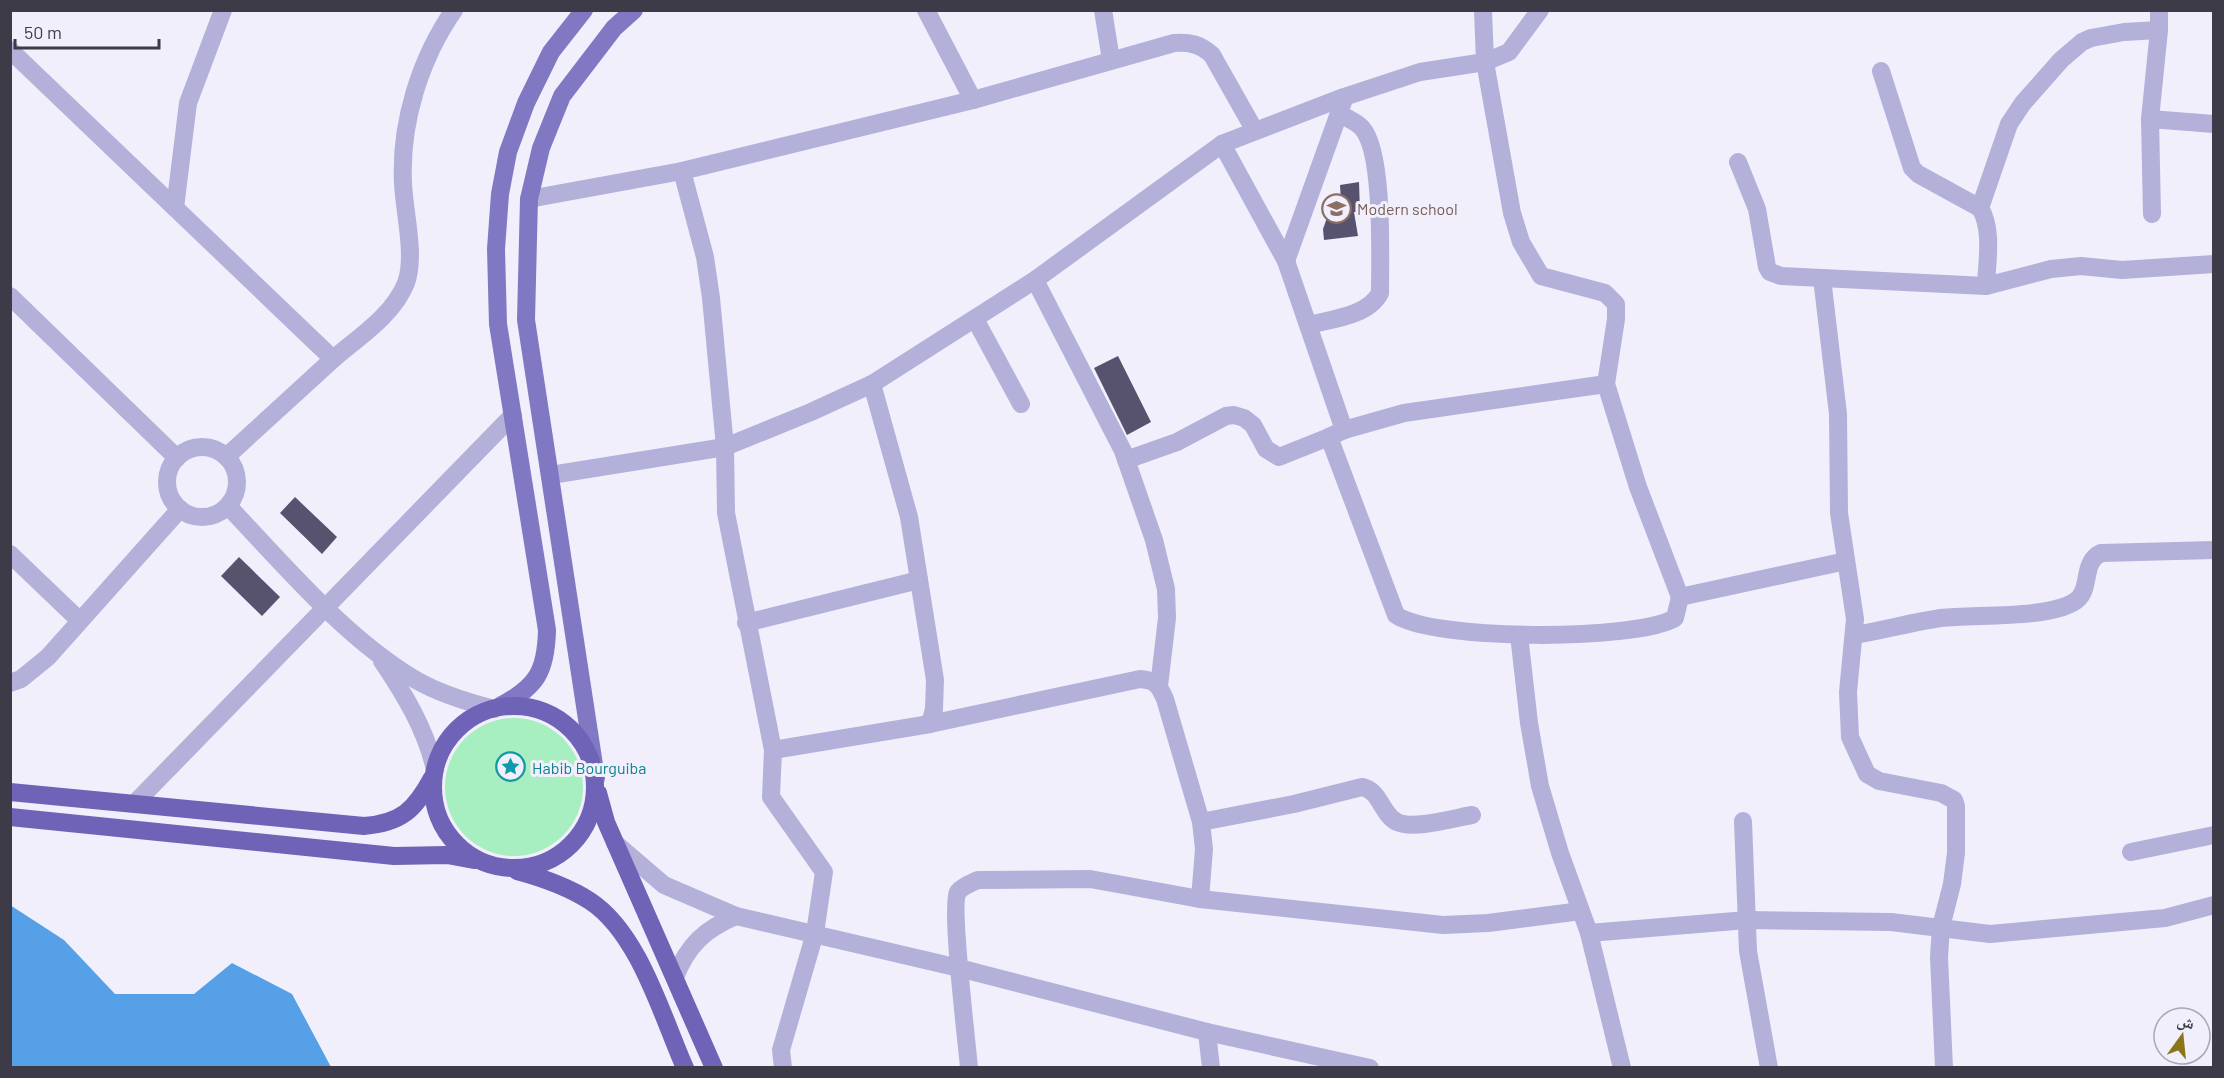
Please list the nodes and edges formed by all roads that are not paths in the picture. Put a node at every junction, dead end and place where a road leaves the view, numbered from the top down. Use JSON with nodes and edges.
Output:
{"nodes":[{"id":1,"x":223,"y":10,"type":"edge"},
{"id":2,"x":454,"y":10,"type":"edge"},
{"id":3,"x":584,"y":10,"type":"edge"},
{"id":4,"x":634,"y":10,"type":"edge"},
{"id":5,"x":926,"y":10,"type":"edge"},
{"id":6,"x":1103,"y":10,"type":"edge"},
{"id":7,"x":1483,"y":10,"type":"edge"},
{"id":8,"x":1540,"y":10,"type":"edge"},
{"id":9,"x":2159,"y":10,"type":"edge"},
{"id":10,"x":2159,"y":30,"type":"junction"},
{"id":11,"x":10,"y":50,"type":"edge"},
{"id":12,"x":1111,"y":60,"type":"junction"},
{"id":13,"x":1485,"y":62,"type":"junction"},
{"id":14,"x":1881,"y":71,"type":"dead end"},
{"id":15,"x":973,"y":100,"type":"junction"},
{"id":16,"x":1342,"y":105,"type":"junction"},
{"id":17,"x":2150,"y":120,"type":"junction"},
{"id":18,"x":2214,"y":124,"type":"edge"},
{"id":19,"x":1255,"y":131,"type":"junction"},
{"id":20,"x":1222,"y":144,"type":"junction"},
{"id":21,"x":1738,"y":162,"type":"dead end"},
{"id":22,"x":682,"y":171,"type":"junction"},
{"id":23,"x":529,"y":199,"type":"junction"},
{"id":24,"x":175,"y":208,"type":"junction"},
{"id":25,"x":1980,"y":208,"type":"junction"},
{"id":26,"x":2152,"y":214,"type":"dead end"},
{"id":27,"x":1286,"y":261,"type":"junction"},
{"id":28,"x":2214,"y":264,"type":"edge"},
{"id":29,"x":1822,"y":278,"type":"junction"},
{"id":30,"x":1035,"y":280,"type":"junction"},
{"id":31,"x":1986,"y":286,"type":"junction"},
{"id":32,"x":10,"y":296,"type":"edge"},
{"id":33,"x":975,"y":319,"type":"junction"},
{"id":34,"x":1309,"y":325,"type":"junction"},
{"id":35,"x":333,"y":359,"type":"junction"},
{"id":36,"x":872,"y":384,"type":"junction"},
{"id":37,"x":1606,"y":384,"type":"junction"},
{"id":38,"x":1021,"y":404,"type":"dead end"},
{"id":39,"x":513,"y":415,"type":"junction"},
{"id":40,"x":1336,"y":434,"type":"junction"},
{"id":41,"x":725,"y":447,"type":"junction"},
{"id":42,"x":226,"y":457,"type":"junction"},
{"id":43,"x":177,"y":458,"type":"junction"},
{"id":44,"x":1126,"y":460,"type":"junction"},
{"id":45,"x":551,"y":475,"type":"junction"},
{"id":46,"x":228,"y":506,"type":"junction"},
{"id":47,"x":180,"y":509,"type":"junction"},
{"id":48,"x":2214,"y":550,"type":"edge"},
{"id":49,"x":10,"y":554,"type":"edge"},
{"id":50,"x":1846,"y":561,"type":"junction"},
{"id":51,"x":919,"y":579,"type":"junction"},
{"id":52,"x":1680,"y":597,"type":"junction"},
{"id":53,"x":326,"y":607,"type":"junction"},
{"id":54,"x":79,"y":620,"type":"junction"},
{"id":55,"x":746,"y":623,"type":"junction"},
{"id":56,"x":1519,"y":635,"type":"junction"},
{"id":57,"x":1855,"y":635,"type":"junction"},
{"id":58,"x":372,"y":647,"type":"junction"},
{"id":59,"x":10,"y":683,"type":"edge"},
{"id":60,"x":1160,"y":686,"type":"junction"},
{"id":61,"x":497,"y":707,"type":"junction"},
{"id":62,"x":930,"y":724,"type":"junction"},
{"id":63,"x":773,"y":750,"type":"junction"},
{"id":64,"x":434,"y":773,"type":"junction"},
{"id":65,"x":596,"y":781,"type":"junction"},
{"id":66,"x":10,"y":792,"type":"edge"},
{"id":67,"x":135,"y":803,"type":"junction"},
{"id":68,"x":1472,"y":815,"type":"dead end"},
{"id":69,"x":10,"y":817,"type":"edge"},
{"id":70,"x":1743,"y":821,"type":"dead end"},
{"id":71,"x":1201,"y":822,"type":"junction"},
{"id":72,"x":2214,"y":835,"type":"edge"},
{"id":73,"x":615,"y":843,"type":"junction"},
{"id":74,"x":2131,"y":852,"type":"dead end"},
{"id":75,"x":498,"y":867,"type":"junction"},
{"id":76,"x":1200,"y":899,"type":"junction"},
{"id":77,"x":2214,"y":904,"type":"edge"},
{"id":78,"x":1581,"y":911,"type":"junction"},
{"id":79,"x":736,"y":916,"type":"junction"},
{"id":80,"x":1747,"y":920,"type":"junction"},
{"id":81,"x":1941,"y":927,"type":"junction"},
{"id":82,"x":814,"y":933,"type":"junction"},
{"id":83,"x":1589,"y":933,"type":"junction"},
{"id":84,"x":959,"y":968,"type":"junction"},
{"id":85,"x":675,"y":977,"type":"junction"},
{"id":86,"x":1207,"y":1032,"type":"junction"},
{"id":87,"x":685,"y":1068,"type":"edge"},
{"id":88,"x":714,"y":1068,"type":"edge"},
{"id":89,"x":783,"y":1068,"type":"edge"},
{"id":90,"x":969,"y":1068,"type":"edge"},
{"id":91,"x":1210,"y":1068,"type":"edge"},
{"id":92,"x":1370,"y":1068,"type":"edge"},
{"id":93,"x":1622,"y":1068,"type":"edge"},
{"id":94,"x":1769,"y":1068,"type":"edge"},
{"id":95,"x":1944,"y":1068,"type":"edge"}],
"edges":[{"from":1,"to":24,"type":"street"},
{"from":2,"to":35,"type":"street"},
{"from":3,"to":39,"type":"main road"},
{"from":4,"to":23,"type":"main road"},
{"from":5,"to":15,"type":"street"},
{"from":6,"to":12,"type":"street"},
{"from":7,"to":13,"type":"street"},
{"from":8,"to":13,"type":"street"},
{"from":9,"to":10,"type":"street"},
{"from":10,"to":17,"type":"street"},
{"from":10,"to":25,"type":"street"},
{"from":11,"to":24,"type":"street"},
{"from":12,"to":15,"type":"street"},
{"from":12,"to":19,"type":"street"},
{"from":13,"to":16,"type":"street"},
{"from":13,"to":37,"type":"street"},
{"from":14,"to":25,"type":"street"},
{"from":15,"to":22,"type":"street"},
{"from":16,"to":19,"type":"street"},
{"from":16,"to":27,"type":"street"},
{"from":16,"to":34,"type":"street"},
{"from":17,"to":18,"type":"street"},
{"from":17,"to":26,"type":"street"},
{"from":19,"to":20,"type":"street"},
{"from":20,"to":27,"type":"street"},
{"from":20,"to":30,"type":"street"},
{"from":21,"to":29,"type":"street"},
{"from":22,"to":23,"type":"street"},
{"from":22,"to":41,"type":"street"},
{"from":23,"to":45,"type":"main road"},
{"from":24,"to":35,"type":"street"},
{"from":25,"to":31,"type":"street"},
{"from":27,"to":34,"type":"street"},
{"from":28,"to":31,"type":"street"},
{"from":29,"to":31,"type":"street"},
{"from":29,"to":50,"type":"street"},
{"from":30,"to":33,"type":"street"},
{"from":30,"to":44,"type":"street"},
{"from":32,"to":43,"type":"street"},
{"from":33,"to":36,"type":"street"},
{"from":33,"to":38,"type":"street"},
{"from":34,"to":40,"type":"street"},
{"from":35,"to":42,"type":"street"},
{"from":36,"to":41,"type":"street"},
{"from":36,"to":51,"type":"street"},
{"from":37,"to":40,"type":"street"},
{"from":37,"to":52,"type":"street"},
{"from":39,"to":53,"type":"street"},
{"from":39,"to":61,"type":"main road"},
{"from":40,"to":44,"type":"street"},
{"from":40,"to":56,"type":"street"},
{"from":41,"to":45,"type":"street"},
{"from":41,"to":55,"type":"street"},
{"from":42,"to":43,"type":"street"},
{"from":42,"to":46,"type":"street"},
{"from":43,"to":47,"type":"street"},
{"from":44,"to":60,"type":"street"},
{"from":45,"to":65,"type":"main road"},
{"from":46,"to":47,"type":"street"},
{"from":46,"to":53,"type":"street"},
{"from":47,"to":54,"type":"street"},
{"from":48,"to":57,"type":"street"},
{"from":49,"to":54,"type":"street"},
{"from":50,"to":52,"type":"street"},
{"from":50,"to":57,"type":"street"},
{"from":51,"to":55,"type":"street"},
{"from":51,"to":62,"type":"street"},
{"from":52,"to":56,"type":"street"},
{"from":53,"to":58,"type":"street"},
{"from":53,"to":67,"type":"street"},
{"from":54,"to":59,"type":"street"},
{"from":55,"to":63,"type":"street"},
{"from":56,"to":78,"type":"street"},
{"from":57,"to":81,"type":"street"},
{"from":58,"to":61,"type":"street"},
{"from":58,"to":64,"type":"street"},
{"from":60,"to":62,"type":"street"},
{"from":60,"to":71,"type":"street"},
{"from":61,"to":64,"type":"highway"},
{"from":61,"to":65,"type":"highway"},
{"from":62,"to":63,"type":"street"},
{"from":63,"to":82,"type":"street"},
{"from":64,"to":67,"type":"highway"},
{"from":64,"to":75,"type":"highway"},
{"from":65,"to":73,"type":"highway"},
{"from":65,"to":75,"type":"highway"},
{"from":66,"to":67,"type":"highway"},
{"from":68,"to":71,"type":"street"},
{"from":69,"to":75,"type":"highway"},
{"from":70,"to":80,"type":"street"},
{"from":71,"to":76,"type":"street"},
{"from":72,"to":74,"type":"street"},
{"from":73,"to":79,"type":"street"},
{"from":73,"to":85,"type":"highway"},
{"from":75,"to":87,"type":"highway"},
{"from":76,"to":78,"type":"street"},
{"from":76,"to":84,"type":"street"},
{"from":77,"to":81,"type":"street"},
{"from":78,"to":83,"type":"street"},
{"from":79,"to":82,"type":"street"},
{"from":79,"to":85,"type":"street"},
{"from":80,"to":81,"type":"street"},
{"from":80,"to":83,"type":"street"},
{"from":80,"to":94,"type":"street"},
{"from":81,"to":95,"type":"street"},
{"from":82,"to":84,"type":"street"},
{"from":82,"to":89,"type":"street"},
{"from":83,"to":93,"type":"street"},
{"from":84,"to":86,"type":"street"},
{"from":84,"to":90,"type":"street"},
{"from":85,"to":88,"type":"highway"},
{"from":86,"to":91,"type":"street"},
{"from":86,"to":92,"type":"street"}]}
